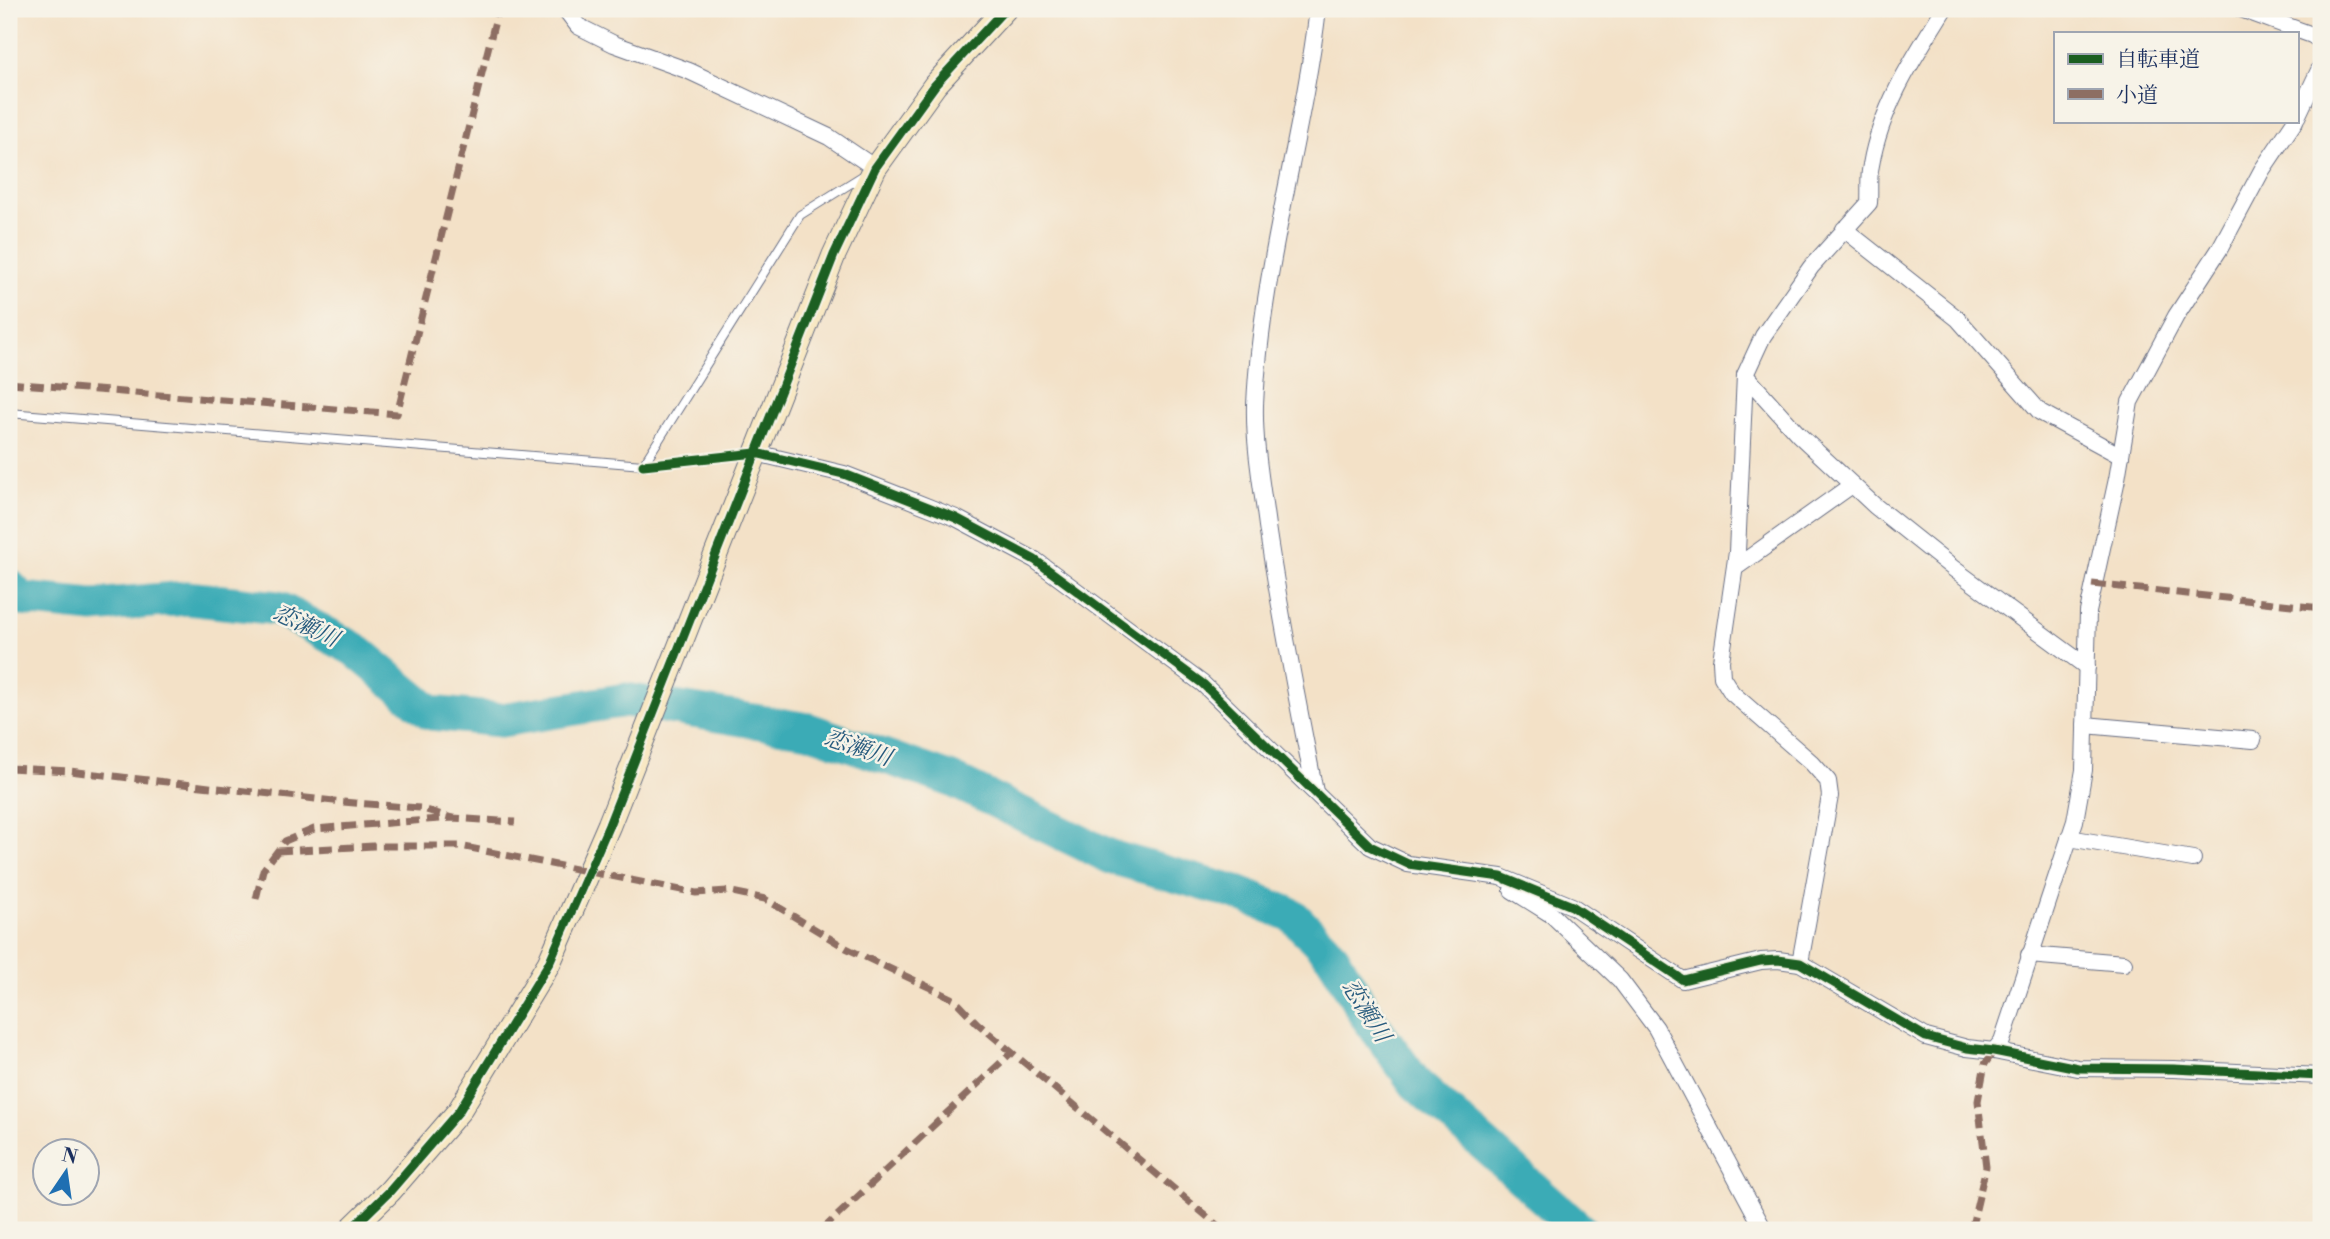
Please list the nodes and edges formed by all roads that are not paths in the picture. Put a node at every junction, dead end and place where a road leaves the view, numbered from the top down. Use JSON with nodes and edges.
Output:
{"nodes":[{"id":1,"x":565,"y":9,"type":"edge"},
{"id":2,"x":1004,"y":9,"type":"edge"},
{"id":3,"x":1318,"y":9,"type":"edge"},
{"id":4,"x":1944,"y":9,"type":"edge"},
{"id":5,"x":2241,"y":9,"type":"edge"},
{"id":6,"x":2321,"y":41,"type":"edge"},
{"id":7,"x":2321,"y":66,"type":"edge"},
{"id":8,"x":2298,"y":115,"type":"edge"},
{"id":9,"x":2294,"y":122,"type":"edge"},
{"id":10,"x":875,"y":168,"type":"junction"},
{"id":11,"x":1844,"y":229,"type":"junction"},
{"id":12,"x":1745,"y":375,"type":"junction"},
{"id":13,"x":9,"y":413,"type":"edge"},
{"id":14,"x":756,"y":453,"type":"junction"},
{"id":15,"x":2121,"y":456,"type":"junction"},
{"id":16,"x":1852,"y":485,"type":"junction"},
{"id":17,"x":1735,"y":568,"type":"junction"},
{"id":18,"x":2087,"y":667,"type":"junction"},
{"id":19,"x":2085,"y":725,"type":"junction"},
{"id":20,"x":2253,"y":740,"type":"dead end"},
{"id":21,"x":1315,"y":792,"type":"junction"},
{"id":22,"x":2069,"y":838,"type":"junction"},
{"id":23,"x":2193,"y":859,"type":"dead end"},
{"id":24,"x":1501,"y":877,"type":"junction"},
{"id":25,"x":2029,"y":955,"type":"junction"},
{"id":26,"x":1800,"y":963,"type":"junction"},
{"id":27,"x":2124,"y":963,"type":"dead end"},
{"id":28,"x":1994,"y":1051,"type":"junction"},
{"id":29,"x":2321,"y":1076,"type":"edge"},
{"id":30,"x":349,"y":1230,"type":"edge"},
{"id":31,"x":1764,"y":1230,"type":"edge"}],
"edges":[{"from":1,"to":10,"type":"street"},
{"from":2,"to":10,"type":"street"},
{"from":3,"to":21,"type":"street"},
{"from":4,"to":11,"type":"street"},
{"from":5,"to":6,"type":"street"},
{"from":7,"to":8,"type":"street"},
{"from":9,"to":15,"type":"street"},
{"from":10,"to":13,"type":"lane"},
{"from":10,"to":14,"type":"street"},
{"from":11,"to":12,"type":"street"},
{"from":11,"to":15,"type":"street"},
{"from":12,"to":16,"type":"street"},
{"from":12,"to":17,"type":"street"},
{"from":14,"to":21,"type":"street"},
{"from":14,"to":30,"type":"street"},
{"from":15,"to":18,"type":"street"},
{"from":16,"to":17,"type":"street"},
{"from":16,"to":18,"type":"street"},
{"from":17,"to":26,"type":"street"},
{"from":18,"to":19,"type":"street"},
{"from":19,"to":20,"type":"street"},
{"from":19,"to":22,"type":"street"},
{"from":21,"to":24,"type":"street"},
{"from":22,"to":23,"type":"street"},
{"from":22,"to":25,"type":"street"},
{"from":24,"to":26,"type":"street"},
{"from":24,"to":31,"type":"street"},
{"from":25,"to":27,"type":"street"},
{"from":25,"to":28,"type":"street"},
{"from":26,"to":28,"type":"street"},
{"from":28,"to":29,"type":"street"}]}
